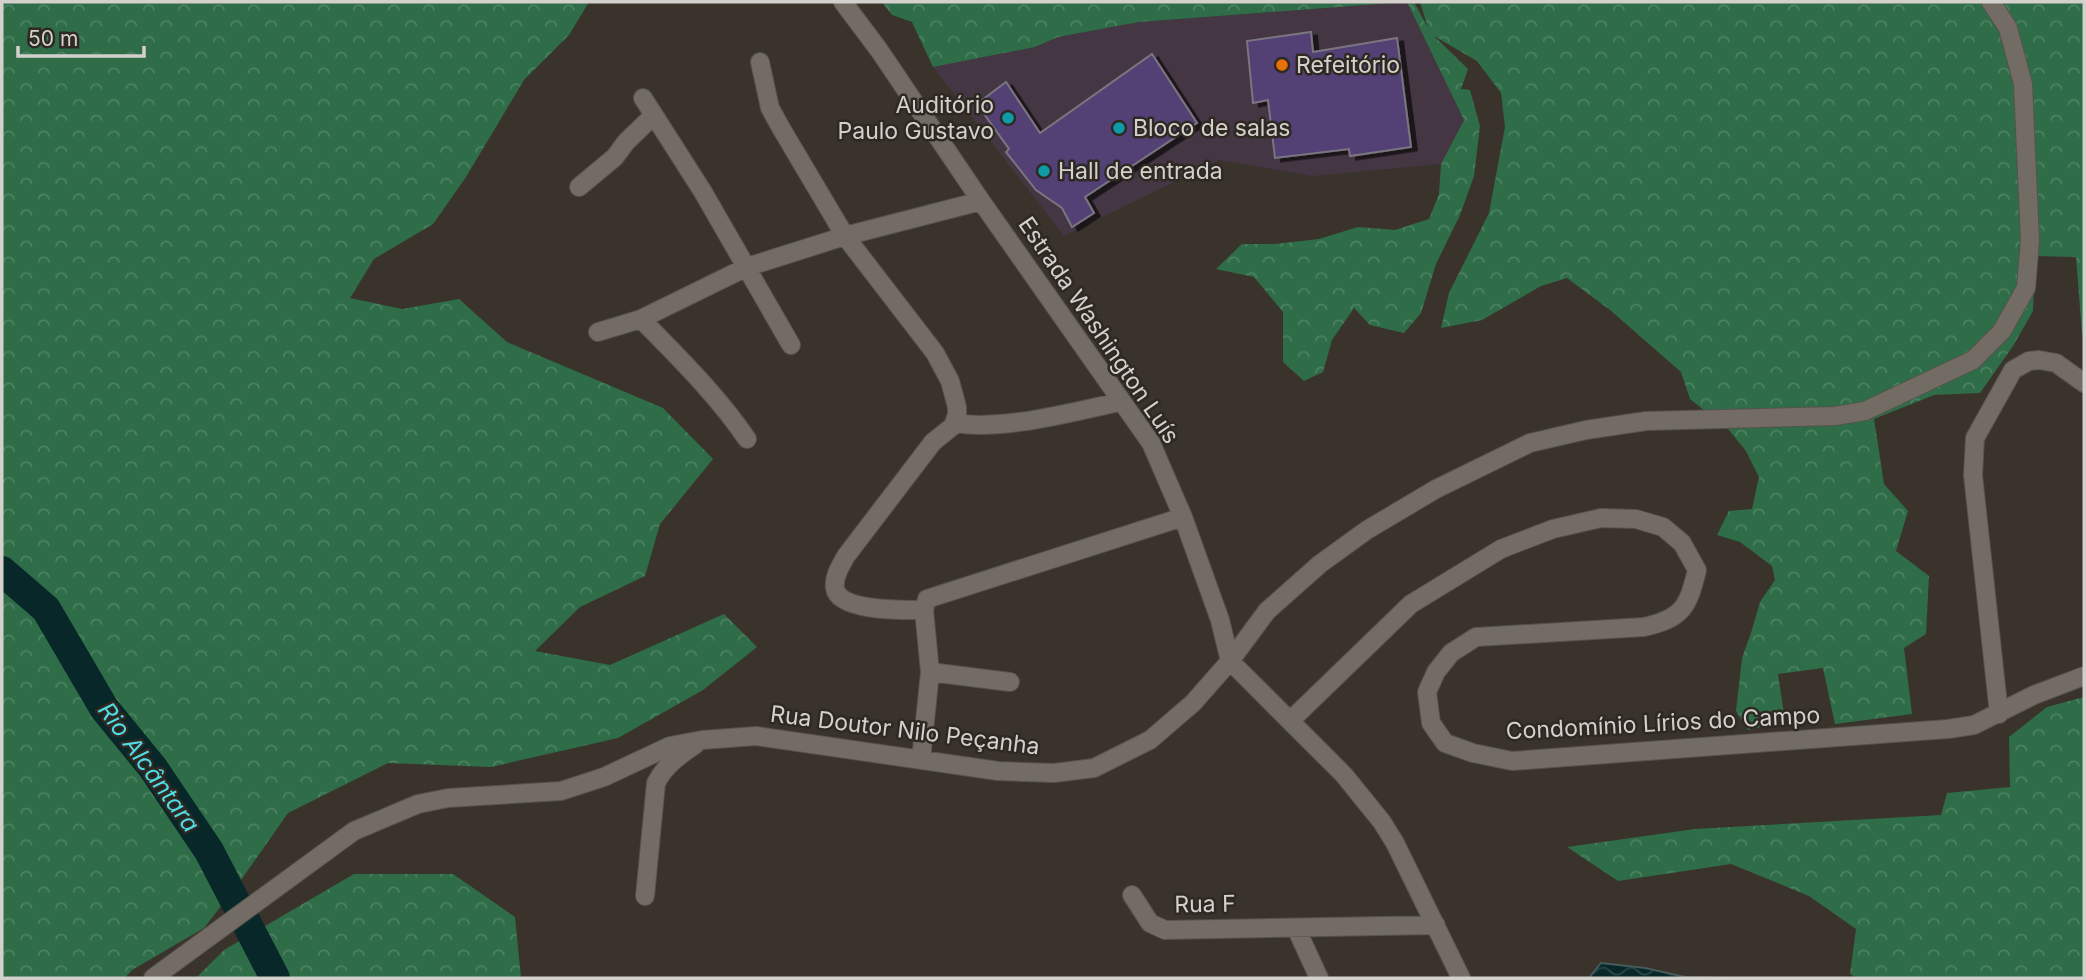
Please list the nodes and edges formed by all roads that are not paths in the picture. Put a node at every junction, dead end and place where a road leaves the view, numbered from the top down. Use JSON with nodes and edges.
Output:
{"nodes":[{"id":1,"x":843,"y":2,"type":"edge"},
{"id":2,"x":1991,"y":2,"type":"edge"},
{"id":3,"x":760,"y":62,"type":"dead end"},
{"id":4,"x":643,"y":98,"type":"dead end"},
{"id":5,"x":654,"y":115,"type":"junction"},
{"id":6,"x":579,"y":187,"type":"dead end"},
{"id":7,"x":981,"y":201,"type":"junction"},
{"id":8,"x":845,"y":236,"type":"junction"},
{"id":9,"x":747,"y":267,"type":"junction"},
{"id":10,"x":641,"y":319,"type":"junction"},
{"id":11,"x":598,"y":332,"type":"dead end"},
{"id":12,"x":791,"y":345,"type":"dead end"},
{"id":13,"x":2084,"y":383,"type":"edge"},
{"id":14,"x":1121,"y":402,"type":"junction"},
{"id":15,"x":954,"y":423,"type":"junction"},
{"id":16,"x":747,"y":439,"type":"dead end"},
{"id":17,"x":1183,"y":517,"type":"junction"},
{"id":18,"x":924,"y":610,"type":"junction"},
{"id":19,"x":1230,"y":662,"type":"junction"},
{"id":20,"x":930,"y":672,"type":"junction"},
{"id":21,"x":2084,"y":676,"type":"edge"},
{"id":22,"x":1010,"y":682,"type":"dead end"},
{"id":23,"x":1999,"y":714,"type":"junction"},
{"id":24,"x":1291,"y":720,"type":"junction"},
{"id":25,"x":702,"y":740,"type":"junction"},
{"id":26,"x":921,"y":760,"type":"junction"},
{"id":27,"x":1132,"y":895,"type":"dead end"},
{"id":28,"x":645,"y":896,"type":"dead end"},
{"id":29,"x":1436,"y":925,"type":"junction"},
{"id":30,"x":1296,"y":928,"type":"junction"},
{"id":31,"x":153,"y":978,"type":"edge"},
{"id":32,"x":1319,"y":978,"type":"edge"},
{"id":33,"x":1461,"y":978,"type":"edge"}],
"edges":[{"from":1,"to":7,"type":"street","name":"Estrada Washington Luís"},
{"from":2,"to":19,"type":"street","name":"Rua Doutor Nilo Peçanha"},
{"from":3,"to":8,"type":"street"},
{"from":4,"to":5,"type":"street"},
{"from":5,"to":6,"type":"street"},
{"from":5,"to":9,"type":"street"},
{"from":7,"to":8,"type":"street"},
{"from":7,"to":14,"type":"street","name":"Estrada Washington Luís"},
{"from":8,"to":9,"type":"street"},
{"from":8,"to":15,"type":"street"},
{"from":9,"to":10,"type":"street"},
{"from":9,"to":12,"type":"street"},
{"from":10,"to":11,"type":"street"},
{"from":10,"to":16,"type":"street"},
{"from":13,"to":23,"type":"street"},
{"from":14,"to":15,"type":"street"},
{"from":14,"to":17,"type":"street","name":"Estrada Washington Luís"},
{"from":15,"to":18,"type":"street"},
{"from":17,"to":18,"type":"street"},
{"from":17,"to":19,"type":"street","name":"Estrada Washington Luís"},
{"from":18,"to":20,"type":"street"},
{"from":19,"to":24,"type":"street"},
{"from":19,"to":26,"type":"street","name":"Rua Doutor Nilo Peçanha"},
{"from":20,"to":22,"type":"street"},
{"from":20,"to":26,"type":"street"},
{"from":21,"to":23,"type":"street","name":"Condomínio Lírios do Campo"},
{"from":23,"to":24,"type":"street","name":"Condomínio Lírios do Campo"},
{"from":24,"to":29,"type":"street"},
{"from":25,"to":26,"type":"street","name":"Rua Doutor Nilo Peçanha"},
{"from":25,"to":28,"type":"street"},
{"from":25,"to":31,"type":"street","name":"Rua Doutor Nilo Peçanha"},
{"from":27,"to":30,"type":"street","name":"Rua F"},
{"from":29,"to":30,"type":"street","name":"Rua F"},
{"from":29,"to":33,"type":"street"},
{"from":30,"to":32,"type":"street"}]}
